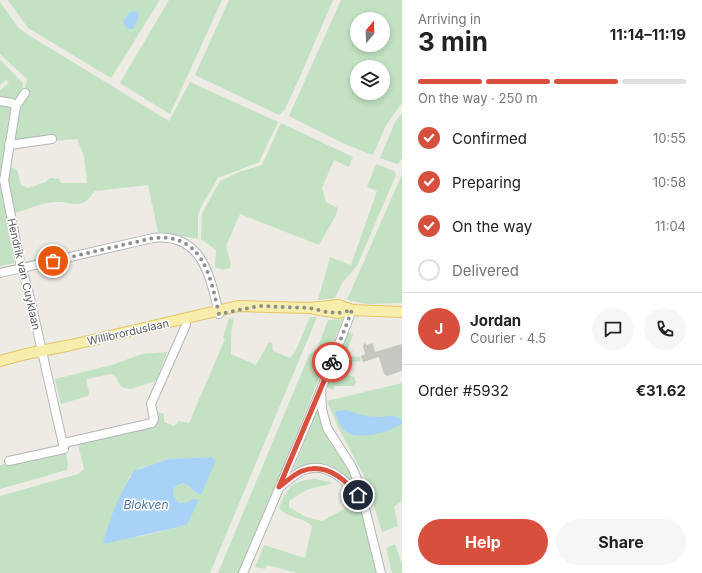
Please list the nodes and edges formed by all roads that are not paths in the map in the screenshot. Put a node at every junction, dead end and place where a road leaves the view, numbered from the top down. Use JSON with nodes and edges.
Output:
{"nodes":[{"id":1,"x":25,"y":93,"type":"dead end"},
{"id":2,"x":0,"y":101,"type":"edge"},
{"id":3,"x":16,"y":106,"type":"junction"},
{"id":4,"x":52,"y":139,"type":"dead end"},
{"id":5,"x":9,"y":145,"type":"junction"},
{"id":6,"x":22,"y":268,"type":"junction"},
{"id":7,"x":0,"y":273,"type":"edge"},
{"id":8,"x":352,"y":310,"type":"junction"},
{"id":9,"x":219,"y":312,"type":"junction"},
{"id":10,"x":402,"y":312,"type":"edge"},
{"id":11,"x":185,"y":320,"type":"junction"},
{"id":12,"x":42,"y":352,"type":"junction"},
{"id":13,"x":0,"y":361,"type":"edge"},
{"id":14,"x":321,"y":390,"type":"junction"},
{"id":15,"x":64,"y":443,"type":"junction"},
{"id":16,"x":9,"y":461,"type":"dead end"},
{"id":17,"x":279,"y":487,"type":"junction"},
{"id":18,"x":364,"y":503,"type":"junction"},
{"id":19,"x":243,"y":573,"type":"edge"},
{"id":20,"x":381,"y":573,"type":"edge"}],
"edges":[{"from":1,"to":3,"type":"street"},
{"from":2,"to":3,"type":"street"},
{"from":3,"to":5,"type":"street","name":"Hendrik van Cuyklaan"},
{"from":4,"to":5,"type":"street"},
{"from":5,"to":6,"type":"street","name":"Hendrik van Cuyklaan"},
{"from":6,"to":7,"type":"street"},
{"from":6,"to":9,"type":"street"},
{"from":6,"to":12,"type":"street","name":"Hendrik van Cuyklaan"},
{"from":8,"to":9,"type":"main road","name":"Willibrorduslaan"},
{"from":8,"to":10,"type":"main road","name":"Willibrorduslaan"},
{"from":8,"to":14,"type":"street"},
{"from":9,"to":11,"type":"main road","name":"Willibrorduslaan"},
{"from":11,"to":12,"type":"main road","name":"Willibrorduslaan"},
{"from":11,"to":15,"type":"street"},
{"from":12,"to":13,"type":"main road","name":"Willibrorduslaan"},
{"from":12,"to":15,"type":"street","name":"Hendrik van Cuyklaan"},
{"from":14,"to":17,"type":"street"},
{"from":14,"to":18,"type":"street"},
{"from":15,"to":16,"type":"street"},
{"from":17,"to":18,"type":"street"},
{"from":17,"to":19,"type":"street"},
{"from":18,"to":20,"type":"street"}]}
